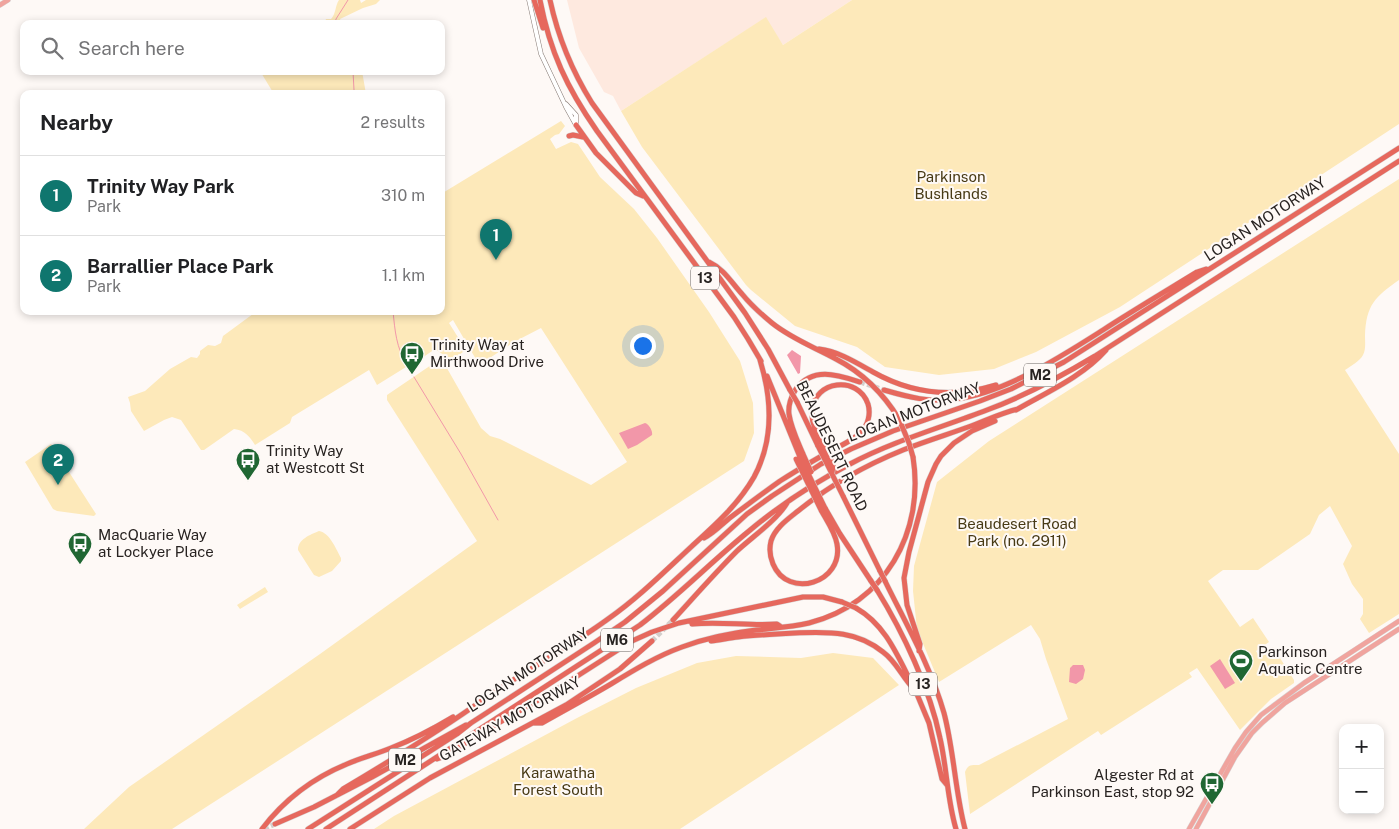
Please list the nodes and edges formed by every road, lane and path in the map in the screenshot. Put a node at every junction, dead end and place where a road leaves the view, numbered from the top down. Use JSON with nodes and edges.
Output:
{"nodes":[{"id":1,"x":8,"y":0,"type":"edge"},
{"id":2,"x":529,"y":0,"type":"edge"},
{"id":3,"x":534,"y":0,"type":"edge"},
{"id":4,"x":540,"y":0,"type":"edge"},
{"id":5,"x":550,"y":0,"type":"edge"},
{"id":6,"x":0,"y":5,"type":"edge"},
{"id":7,"x":549,"y":39,"type":"junction"},
{"id":8,"x":576,"y":125,"type":"joint"},
{"id":9,"x":569,"y":136,"type":"dead end"},
{"id":10,"x":584,"y":137,"type":"junction"},
{"id":11,"x":1399,"y":148,"type":"edge"},
{"id":12,"x":1399,"y":160,"type":"edge"},
{"id":13,"x":646,"y":198,"type":"junction"},
{"id":14,"x":709,"y":262,"type":"junction"},
{"id":15,"x":1211,"y":268,"type":"junction"},
{"id":16,"x":1111,"y":345,"type":"junction"},
{"id":17,"x":814,"y":348,"type":"junction"},
{"id":18,"x":760,"y":360,"type":"junction"},
{"id":19,"x":1015,"y":380,"type":"junction"},
{"id":20,"x":860,"y":382,"type":"tunnel mouth"},
{"id":21,"x":884,"y":390,"type":"tunnel mouth"},
{"id":22,"x":1018,"y":409,"type":"junction"},
{"id":23,"x":820,"y":445,"type":"junction"},
{"id":24,"x":800,"y":457,"type":"junction"},
{"id":25,"x":789,"y":500,"type":"junction"},
{"id":26,"x":823,"y":509,"type":"junction"},
{"id":27,"x":699,"y":540,"type":"junction"},
{"id":28,"x":673,"y":620,"type":"tunnel mouth"},
{"id":29,"x":1399,"y":621,"type":"edge"},
{"id":30,"x":679,"y":623,"type":"junction"},
{"id":31,"x":784,"y":627,"type":"junction"},
{"id":32,"x":1399,"y":629,"type":"edge"},
{"id":33,"x":705,"y":639,"type":"junction"},
{"id":34,"x":652,"y":641,"type":"tunnel mouth"},
{"id":35,"x":919,"y":652,"type":"junction"},
{"id":36,"x":1304,"y":683,"type":"junction"},
{"id":37,"x":1308,"y":688,"type":"junction"},
{"id":38,"x":915,"y":690,"type":"junction"},
{"id":39,"x":479,"y":702,"type":"junction"},
{"id":40,"x":471,"y":722,"type":"junction"},
{"id":41,"x":533,"y":723,"type":"junction"},
{"id":42,"x":432,"y":760,"type":"junction"},
{"id":43,"x":947,"y":785,"type":"junction"},
{"id":44,"x":337,"y":795,"type":"junction"},
{"id":45,"x":275,"y":824,"type":"dead end"},
{"id":46,"x":262,"y":829,"type":"edge"},
{"id":47,"x":308,"y":829,"type":"edge"},
{"id":48,"x":326,"y":829,"type":"edge"},
{"id":49,"x":350,"y":829,"type":"edge"},
{"id":50,"x":956,"y":829,"type":"edge"},
{"id":51,"x":964,"y":829,"type":"edge"},
{"id":52,"x":1189,"y":829,"type":"edge"},
{"id":53,"x":1196,"y":829,"type":"edge"}],
"edges":[{"from":1,"to":6,"type":"main road"},
{"from":2,"to":8,"type":"street"},
{"from":3,"to":7,"type":"highway"},
{"from":4,"to":7,"type":"highway","number":"13"},
{"from":5,"to":14,"type":"highway","name":"BEAUDESERT ROAD","number":"13"},
{"from":7,"to":13,"type":"highway","name":"BEAUDESERT ROAD","number":"13"},
{"from":8,"to":10,"type":"highway"},
{"from":9,"to":10,"type":"highway"},
{"from":10,"to":13,"type":"highway"},
{"from":11,"to":15,"type":"highway","name":"LOGAN MOTORWAY","number":"M2"},
{"from":12,"to":16,"type":"highway","name":"LOGAN MOTORWAY","number":"M2"},
{"from":13,"to":18,"type":"highway","name":"BEAUDESERT ROAD","number":"13"},
{"from":14,"to":17,"type":"highway"},
{"from":14,"to":23,"type":"highway","name":"BEAUDESERT ROAD","number":"13","bridge":true},
{"from":15,"to":19,"type":"highway"},
{"from":15,"to":40,"type":"highway","name":"LOGAN MOTORWAY","number":"M2"},
{"from":16,"to":22,"type":"highway"},
{"from":16,"to":25,"type":"highway","name":"LOGAN MOTORWAY","number":"M2"},
{"from":17,"to":19,"type":"highway"},
{"from":17,"to":31,"type":"highway","bridge":true},
{"from":18,"to":24,"type":"highway","name":"BEAUDESERT ROAD","number":"13"},
{"from":18,"to":27,"type":"highway"},
{"from":19,"to":21,"type":"highway"},
{"from":20,"to":24,"type":"highway"},
{"from":22,"to":26,"type":"highway"},
{"from":22,"to":35,"type":"highway"},
{"from":23,"to":27,"type":"highway"},
{"from":23,"to":35,"type":"highway","name":"BEAUDESERT ROAD","number":"13","bridge":true},
{"from":24,"to":26,"type":"highway","bridge":true},
{"from":24,"to":26,"type":"highway","name":"BEAUDESERT ROAD","number":"13","bridge":true},
{"from":25,"to":28,"type":"highway","number":"M2"},
{"from":25,"to":42,"type":"highway","name":"LOGAN MOTORWAY","number":"M6"},
{"from":26,"to":43,"type":"highway","name":"BEAUDESERT ROAD","number":"13","bridge":true},
{"from":27,"to":39,"type":"highway"},
{"from":29,"to":36,"type":"main road"},
{"from":30,"to":31,"type":"highway"},
{"from":30,"to":38,"type":"highway","bridge":true},
{"from":30,"to":42,"type":"highway"},
{"from":31,"to":33,"type":"highway"},
{"from":32,"to":37,"type":"main road"},
{"from":33,"to":38,"type":"highway"},
{"from":33,"to":41,"type":"highway"},
{"from":34,"to":41,"type":"highway","name":"GATEWAY MOTORWAY","number":"M2"},
{"from":35,"to":51,"type":"highway","name":"BEAUDESERT ROAD","number":"13"},
{"from":36,"to":37,"type":"main road"},
{"from":36,"to":52,"type":"main road"},
{"from":37,"to":53,"type":"main road"},
{"from":38,"to":43,"type":"highway"},
{"from":39,"to":44,"type":"highway"},
{"from":39,"to":46,"type":"highway"},
{"from":40,"to":44,"type":"highway","name":"GATEWAY MOTORWAY","number":"M2"},
{"from":40,"to":47,"type":"highway","name":"LOGAN MOTORWAY"},
{"from":41,"to":49,"type":"highway","name":"GATEWAY MOTORWAY","number":"M2"},
{"from":42,"to":48,"type":"highway","name":"LOGAN MOTORWAY","number":"M6"},
{"from":43,"to":50,"type":"highway","name":"BEAUDESERT ROAD","number":"13"},
{"from":44,"to":45,"type":"highway","name":"GATEWAY MOTORWAY","number":"M2"}]}
